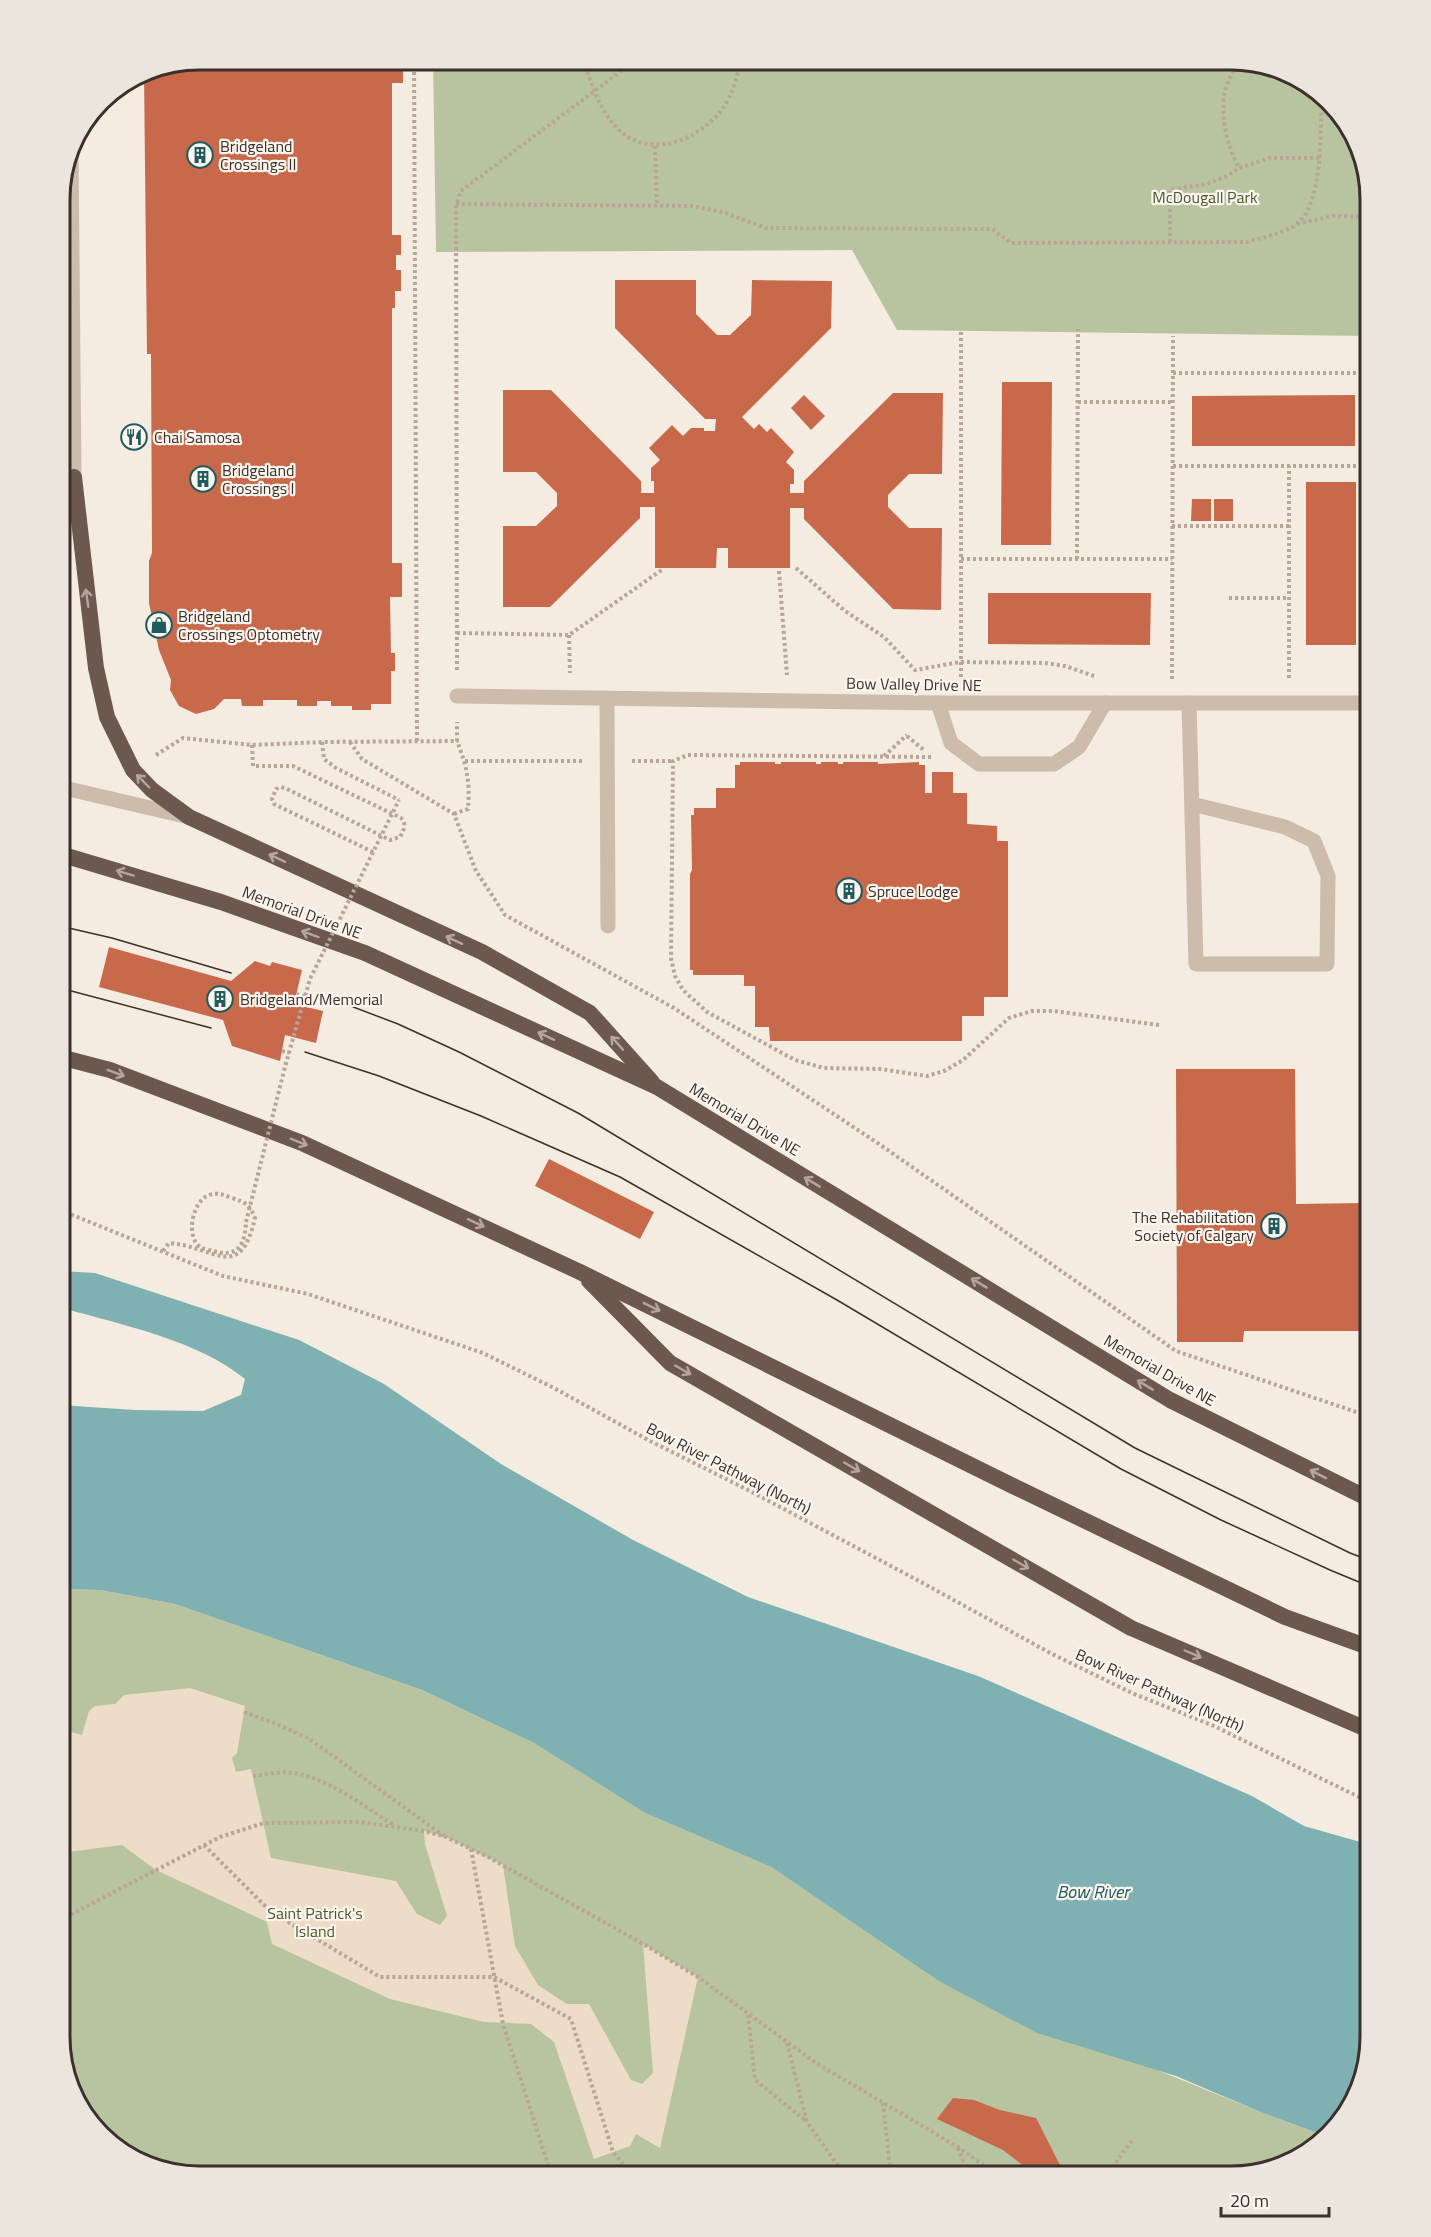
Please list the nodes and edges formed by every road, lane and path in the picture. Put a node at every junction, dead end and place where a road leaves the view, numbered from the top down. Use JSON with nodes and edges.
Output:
{"nodes":[{"id":1,"x":414,"y":71,"type":"edge"},
{"id":2,"x":588,"y":71,"type":"edge"},
{"id":3,"x":621,"y":71,"type":"edge"},
{"id":4,"x":738,"y":71,"type":"edge"},
{"id":5,"x":1234,"y":71,"type":"edge"},
{"id":6,"x":594,"y":90,"type":"junction"},
{"id":7,"x":1322,"y":108,"type":"edge"},
{"id":8,"x":655,"y":146,"type":"junction"},
{"id":9,"x":1319,"y":158,"type":"junction"},
{"id":10,"x":1239,"y":168,"type":"junction"},
{"id":11,"x":456,"y":204,"type":"junction"},
{"id":12,"x":657,"y":204,"type":"junction"},
{"id":13,"x":1360,"y":217,"type":"edge"},
{"id":14,"x":1296,"y":225,"type":"junction"},
{"id":15,"x":1170,"y":242,"type":"junction"},
{"id":16,"x":1078,"y":329,"type":"dead end"},
{"id":17,"x":961,"y":330,"type":"dead end"},
{"id":18,"x":1173,"y":336,"type":"dead end"},
{"id":19,"x":1173,"y":374,"type":"junction"},
{"id":20,"x":1360,"y":374,"type":"edge"},
{"id":21,"x":1078,"y":402,"type":"junction"},
{"id":22,"x":1173,"y":402,"type":"junction"},
{"id":23,"x":71,"y":434,"type":"edge"},
{"id":24,"x":1173,"y":466,"type":"junction"},
{"id":25,"x":1289,"y":466,"type":"junction"},
{"id":26,"x":1360,"y":466,"type":"edge"},
{"id":27,"x":74,"y":477,"type":"junction"},
{"id":28,"x":71,"y":489,"type":"edge"},
{"id":29,"x":1172,"y":526,"type":"junction"},
{"id":30,"x":1289,"y":526,"type":"junction"},
{"id":31,"x":961,"y":559,"type":"junction"},
{"id":32,"x":1077,"y":559,"type":"junction"},
{"id":33,"x":1172,"y":559,"type":"junction"},
{"id":34,"x":796,"y":568,"type":"dead end"},
{"id":35,"x":663,"y":569,"type":"dead end"},
{"id":36,"x":779,"y":571,"type":"dead end"},
{"id":37,"x":1229,"y":598,"type":"dead end"},
{"id":38,"x":1289,"y":598,"type":"junction"},
{"id":39,"x":457,"y":633,"type":"junction"},
{"id":40,"x":570,"y":635,"type":"junction"},
{"id":41,"x":961,"y":662,"type":"junction"},
{"id":42,"x":1104,"y":680,"type":"dead end"},
{"id":43,"x":1163,"y":680,"type":"dead end"},
{"id":44,"x":457,"y":696,"type":"junction"},
{"id":45,"x":570,"y":698,"type":"junction"},
{"id":46,"x":607,"y":698,"type":"junction"},
{"id":47,"x":788,"y":700,"type":"junction"},
{"id":48,"x":938,"y":703,"type":"junction"},
{"id":49,"x":961,"y":703,"type":"junction"},
{"id":50,"x":1105,"y":703,"type":"junction"},
{"id":51,"x":1189,"y":703,"type":"junction"},
{"id":52,"x":1289,"y":703,"type":"junction"},
{"id":53,"x":1360,"y":703,"type":"edge"},
{"id":54,"x":183,"y":738,"type":"dead end"},
{"id":55,"x":417,"y":741,"type":"junction"},
{"id":56,"x":457,"y":741,"type":"junction"},
{"id":57,"x":322,"y":742,"type":"junction"},
{"id":58,"x":350,"y":742,"type":"junction"},
{"id":59,"x":252,"y":746,"type":"junction"},
{"id":60,"x":931,"y":757,"type":"dead end"},
{"id":61,"x":607,"y":760,"type":"junction"},
{"id":62,"x":673,"y":760,"type":"junction"},
{"id":63,"x":465,"y":761,"type":"junction"},
{"id":64,"x":71,"y":790,"type":"edge"},
{"id":65,"x":1192,"y":804,"type":"junction"},
{"id":66,"x":454,"y":814,"type":"junction"},
{"id":67,"x":189,"y":817,"type":"junction"},
{"id":68,"x":373,"y":852,"type":"junction"},
{"id":69,"x":71,"y":857,"type":"edge"},
{"id":70,"x":608,"y":926,"type":"dead end"},
{"id":71,"x":296,"y":994,"type":"dead end"},
{"id":72,"x":305,"y":998,"type":"junction"},
{"id":73,"x":1159,"y":1025,"type":"dead end"},
{"id":74,"x":282,"y":1051,"type":"dead end"},
{"id":75,"x":289,"y":1053,"type":"junction"},
{"id":76,"x":71,"y":1060,"type":"edge"},
{"id":77,"x":657,"y":1087,"type":"junction"},
{"id":78,"x":70,"y":1214,"type":"edge"},
{"id":79,"x":163,"y":1251,"type":"junction"},
{"id":80,"x":580,"y":1272,"type":"junction"},
{"id":81,"x":1360,"y":1413,"type":"edge"},
{"id":82,"x":1360,"y":1495,"type":"edge"},
{"id":83,"x":1360,"y":1644,"type":"edge"},
{"id":84,"x":244,"y":1712,"type":"dead end"},
{"id":85,"x":1360,"y":1726,"type":"edge"},
{"id":86,"x":253,"y":1776,"type":"dead end"},
{"id":87,"x":1360,"y":1798,"type":"edge"},
{"id":88,"x":396,"y":1827,"type":"junction"},
{"id":89,"x":446,"y":1837,"type":"junction"},
{"id":90,"x":204,"y":1845,"type":"junction"},
{"id":91,"x":471,"y":1849,"type":"junction"},
{"id":92,"x":70,"y":1915,"type":"edge"},
{"id":93,"x":494,"y":1977,"type":"junction"},
{"id":94,"x":748,"y":2015,"type":"junction"},
{"id":95,"x":786,"y":2042,"type":"junction"},
{"id":96,"x":883,"y":2103,"type":"junction"},
{"id":97,"x":807,"y":2122,"type":"junction"},
{"id":98,"x":1133,"y":2139,"type":"dead end"},
{"id":99,"x":957,"y":2147,"type":"junction"},
{"id":100,"x":548,"y":2166,"type":"edge"},
{"id":101,"x":625,"y":2166,"type":"edge"},
{"id":102,"x":838,"y":2166,"type":"edge"},
{"id":103,"x":890,"y":2166,"type":"edge"},
{"id":104,"x":965,"y":2166,"type":"edge"},
{"id":105,"x":984,"y":2166,"type":"edge"},
{"id":106,"x":1113,"y":2166,"type":"edge"}],
"edges":[{"from":1,"to":55,"type":"path"},
{"from":2,"to":6,"type":"path"},
{"from":3,"to":6,"type":"path"},
{"from":4,"to":8,"type":"path"},
{"from":5,"to":10,"type":"path"},
{"from":6,"to":8,"type":"path"},
{"from":6,"to":11,"type":"path"},
{"from":7,"to":9,"type":"path"},
{"from":8,"to":12,"type":"path"},
{"from":9,"to":10,"type":"path"},
{"from":9,"to":14,"type":"path"},
{"from":10,"to":15,"type":"path"},
{"from":11,"to":12,"type":"path"},
{"from":11,"to":39,"type":"path"},
{"from":12,"to":15,"type":"path"},
{"from":13,"to":14,"type":"path"},
{"from":14,"to":15,"type":"path"},
{"from":16,"to":21,"type":"path"},
{"from":17,"to":31,"type":"path"},
{"from":18,"to":19,"type":"path"},
{"from":19,"to":20,"type":"path"},
{"from":19,"to":22,"type":"path"},
{"from":21,"to":22,"type":"path"},
{"from":21,"to":32,"type":"path"},
{"from":22,"to":24,"type":"path"},
{"from":23,"to":27,"type":"street"},
{"from":24,"to":25,"type":"path"},
{"from":24,"to":29,"type":"path"},
{"from":25,"to":26,"type":"path"},
{"from":25,"to":30,"type":"path"},
{"from":27,"to":28,"type":"highway"},
{"from":67,"to":27,"type":"highway","one_way":true},
{"from":29,"to":30,"type":"path"},
{"from":29,"to":33,"type":"path"},
{"from":30,"to":38,"type":"path"},
{"from":31,"to":32,"type":"path"},
{"from":31,"to":41,"type":"path"},
{"from":32,"to":33,"type":"path"},
{"from":33,"to":43,"type":"path"},
{"from":34,"to":41,"type":"path"},
{"from":35,"to":40,"type":"path"},
{"from":36,"to":47,"type":"path"},
{"from":37,"to":38,"type":"path"},
{"from":38,"to":52,"type":"path"},
{"from":39,"to":40,"type":"path"},
{"from":39,"to":44,"type":"path"},
{"from":40,"to":45,"type":"path"},
{"from":41,"to":42,"type":"path"},
{"from":41,"to":49,"type":"path"},
{"from":44,"to":45,"type":"street","name":"Bow Valley Drive NE"},
{"from":44,"to":56,"type":"path"},
{"from":45,"to":46,"type":"street","name":"Bow Valley Drive NE"},
{"from":46,"to":47,"type":"street","name":"Bow Valley Drive NE"},
{"from":46,"to":61,"type":"street"},
{"from":47,"to":48,"type":"street","name":"Bow Valley Drive NE"},
{"from":48,"to":49,"type":"street","name":"Bow Valley Drive NE"},
{"from":48,"to":50,"type":"street"},
{"from":49,"to":50,"type":"street","name":"Bow Valley Drive NE"},
{"from":50,"to":51,"type":"street","name":"Bow Valley Drive NE"},
{"from":51,"to":52,"type":"street","name":"Bow Valley Drive NE"},
{"from":51,"to":65,"type":"street"},
{"from":52,"to":53,"type":"street","name":"Bow Valley Drive NE"},
{"from":54,"to":59,"type":"path"},
{"from":55,"to":56,"type":"path"},
{"from":55,"to":58,"type":"path"},
{"from":56,"to":63,"type":"path"},
{"from":57,"to":58,"type":"path"},
{"from":57,"to":59,"type":"path"},
{"from":57,"to":68,"type":"path","bridge":true},
{"from":58,"to":66,"type":"path"},
{"from":59,"to":68,"type":"path","bridge":true},
{"from":60,"to":62,"type":"path"},
{"from":61,"to":62,"type":"path"},
{"from":61,"to":63,"type":"path"},
{"from":61,"to":70,"type":"street"},
{"from":62,"to":73,"type":"path"},
{"from":63,"to":66,"type":"path"},
{"from":64,"to":67,"type":"street"},
{"from":65,"to":65,"type":"street"},
{"from":66,"to":81,"type":"path"},
{"from":77,"to":67,"type":"highway","one_way":true},
{"from":68,"to":72,"type":"path","bridge":true},
{"from":77,"to":69,"type":"highway","name":"Memorial Drive NE","one_way":true},
{"from":71,"to":72,"type":"path","bridge":true},
{"from":72,"to":75,"type":"path","bridge":true},
{"from":74,"to":75,"type":"path","bridge":true},
{"from":75,"to":79,"type":"path","bridge":true},
{"from":76,"to":80,"type":"highway","one_way":true},
{"from":82,"to":77,"type":"highway","name":"Memorial Drive NE","one_way":true},
{"from":78,"to":79,"type":"path","name":"Bow River Pathway (North)"},
{"from":79,"to":87,"type":"path","name":"Bow River Pathway (North)"},
{"from":80,"to":83,"type":"highway","one_way":true},
{"from":80,"to":85,"type":"highway","one_way":true},
{"from":84,"to":89,"type":"path"},
{"from":86,"to":88,"type":"path"},
{"from":88,"to":89,"type":"path"},
{"from":88,"to":90,"type":"path"},
{"from":89,"to":91,"type":"path"},
{"from":90,"to":92,"type":"path"},
{"from":90,"to":93,"type":"path"},
{"from":91,"to":93,"type":"path"},
{"from":91,"to":94,"type":"path"},
{"from":93,"to":100,"type":"path"},
{"from":93,"to":101,"type":"path"},
{"from":94,"to":95,"type":"path"},
{"from":94,"to":97,"type":"path"},
{"from":95,"to":96,"type":"path"},
{"from":95,"to":97,"type":"path"},
{"from":96,"to":99,"type":"path"},
{"from":96,"to":103,"type":"path"},
{"from":97,"to":102,"type":"path"},
{"from":98,"to":106,"type":"path"},
{"from":99,"to":104,"type":"path"},
{"from":99,"to":105,"type":"path"}]}
